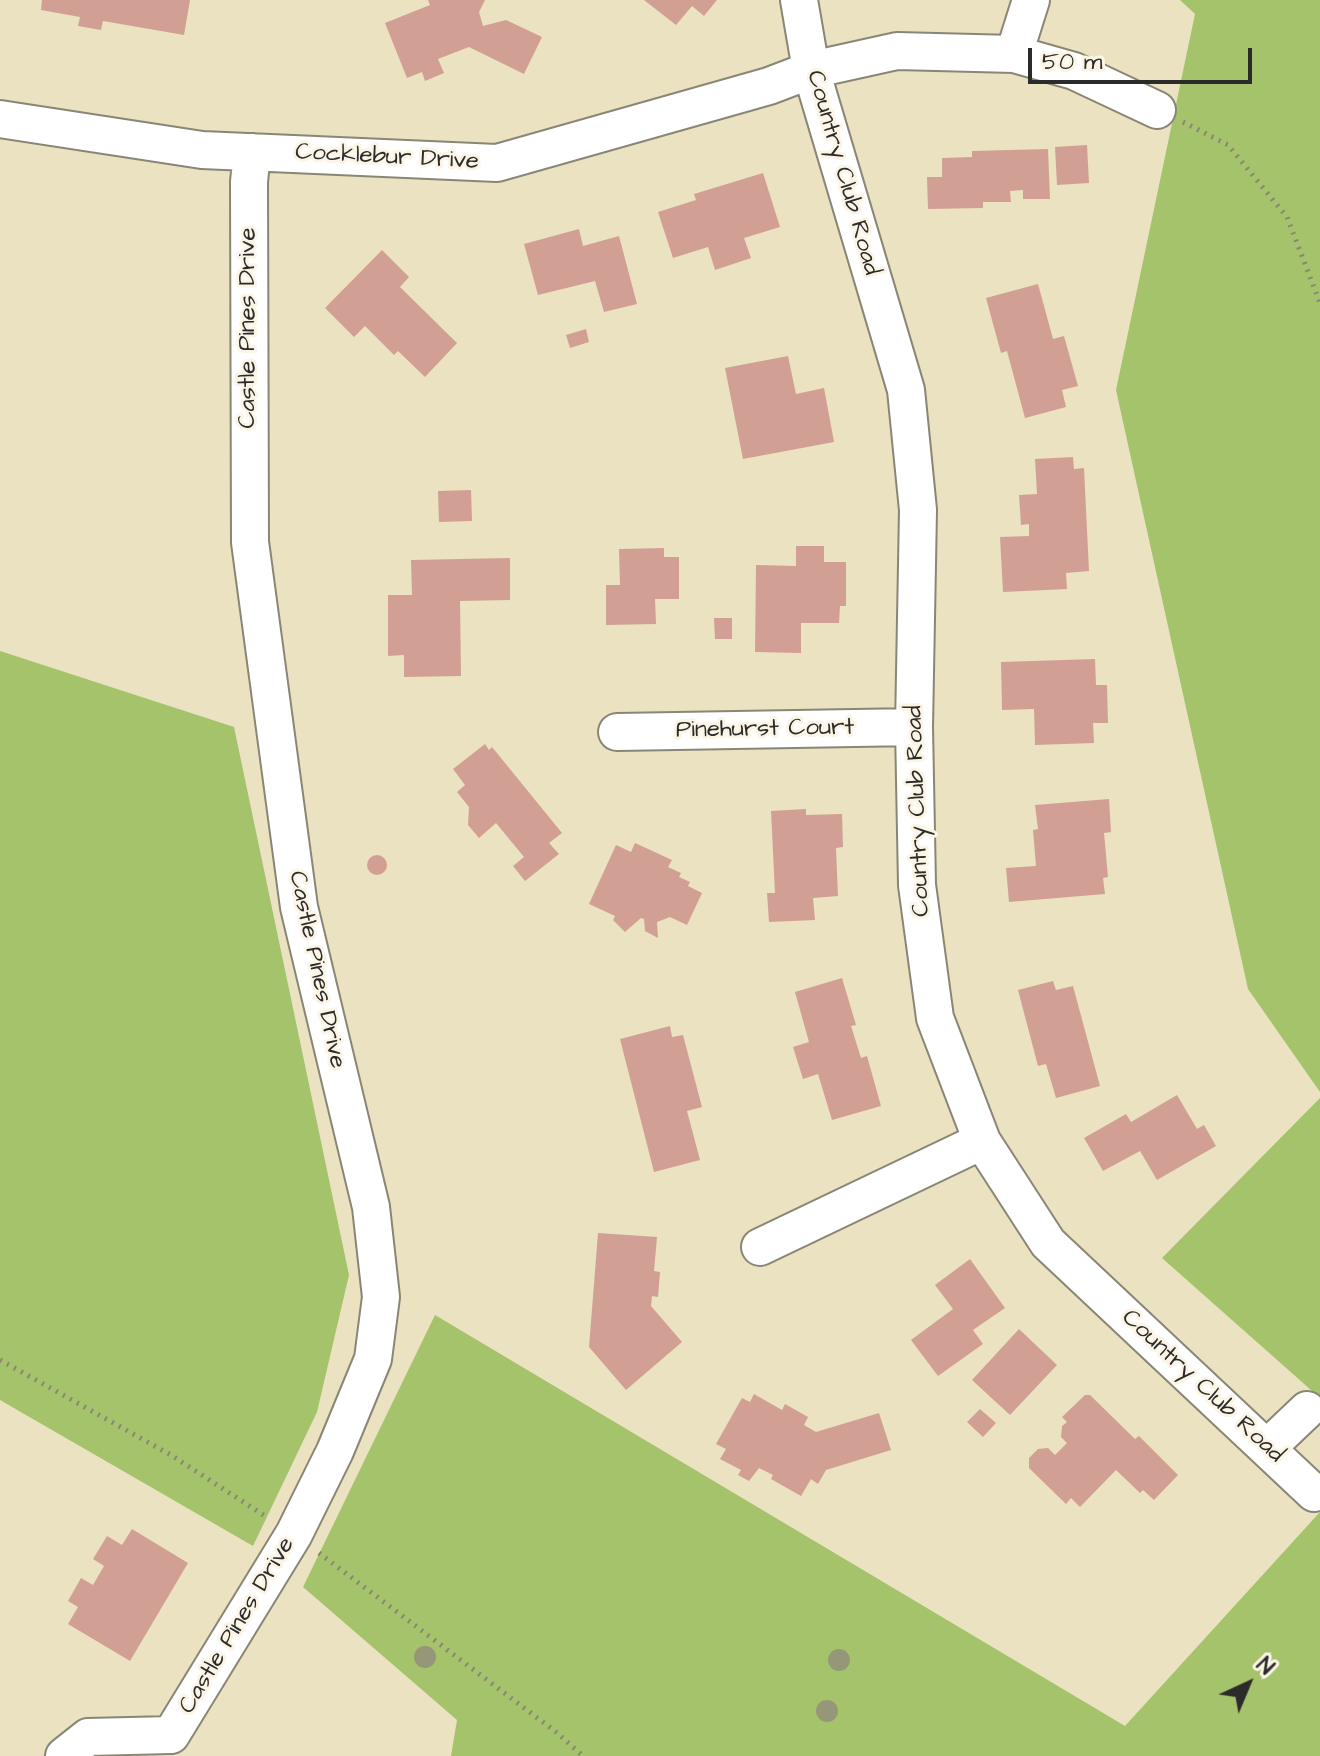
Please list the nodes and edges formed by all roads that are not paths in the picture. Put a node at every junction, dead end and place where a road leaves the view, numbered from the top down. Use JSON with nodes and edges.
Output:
{"nodes":[{"id":1,"x":799,"y":0,"type":"edge"},
{"id":2,"x":1031,"y":0,"type":"edge"},
{"id":3,"x":1014,"y":54,"type":"junction"},
{"id":4,"x":811,"y":70,"type":"junction"},
{"id":5,"x":1157,"y":110,"type":"road end"},
{"id":6,"x":0,"y":119,"type":"edge"},
{"id":7,"x":252,"y":152,"type":"junction"},
{"id":8,"x":914,"y":727,"type":"junction"},
{"id":9,"x":617,"y":732,"type":"dead end"},
{"id":10,"x":982,"y":1141,"type":"junction"},
{"id":11,"x":760,"y":1247,"type":"dead end"},
{"id":12,"x":1307,"y":1410,"type":"dead end"},
{"id":13,"x":1267,"y":1448,"type":"junction"},
{"id":14,"x":1314,"y":1493,"type":"dead end"},
{"id":15,"x":177,"y":1746,"type":"edge"},
{"id":16,"x":64,"y":1756,"type":"edge"}],
"edges":[{"from":1,"to":4,"type":"street","name":"Country Club Road"},
{"from":2,"to":3,"type":"street"},
{"from":3,"to":4,"type":"street","name":"Cocklebur Drive"},
{"from":3,"to":5,"type":"street","name":"Cocklebur Drive"},
{"from":4,"to":7,"type":"street","name":"Cocklebur Drive"},
{"from":4,"to":8,"type":"street","name":"Country Club Road"},
{"from":6,"to":7,"type":"street","name":"Cocklebur Drive"},
{"from":7,"to":15,"type":"street","name":"Castle Pines Drive"},
{"from":8,"to":9,"type":"street","name":"Pinehurst Court"},
{"from":8,"to":10,"type":"street","name":"Country Club Road"},
{"from":10,"to":11,"type":"street"},
{"from":10,"to":13,"type":"street","name":"Country Club Road"},
{"from":12,"to":13,"type":"street"},
{"from":13,"to":14,"type":"street","name":"Country Club Road"},
{"from":15,"to":16,"type":"street","name":"Castle Pines Drive"}]}
